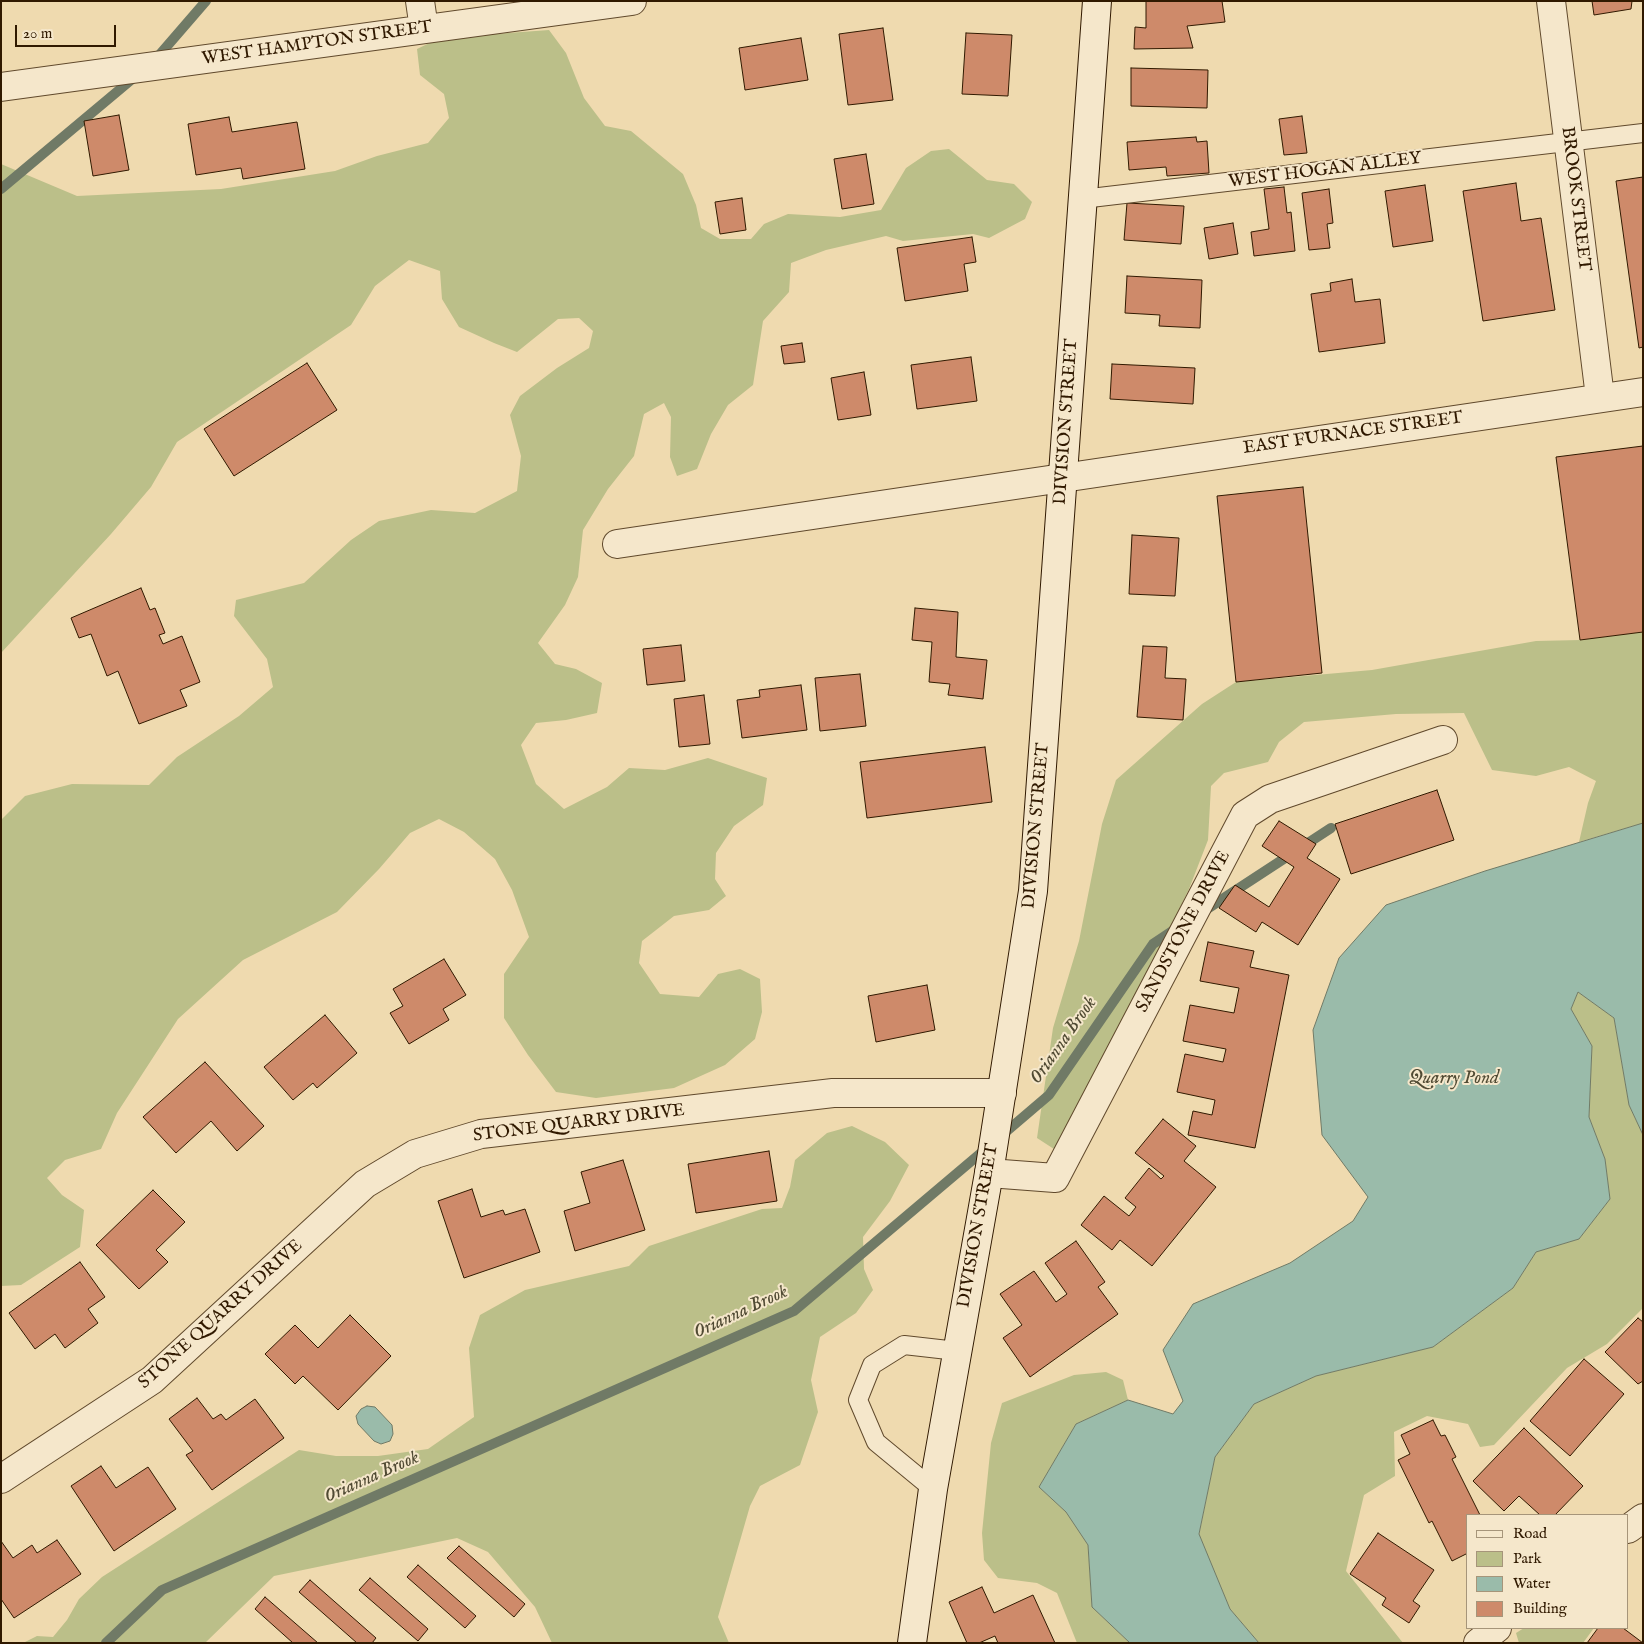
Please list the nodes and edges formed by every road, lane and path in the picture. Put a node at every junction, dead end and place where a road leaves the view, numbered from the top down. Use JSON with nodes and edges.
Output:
{"nodes":[{"id":1,"x":420,"y":1,"type":"edge"},
{"id":2,"x":632,"y":1,"type":"edge"},
{"id":3,"x":1097,"y":1,"type":"edge"},
{"id":4,"x":1551,"y":1,"type":"edge"},
{"id":5,"x":424,"y":29,"type":"junction"},
{"id":6,"x":1,"y":87,"type":"edge"},
{"id":7,"x":1643,"y":133,"type":"edge"},
{"id":8,"x":1568,"y":143,"type":"junction"},
{"id":9,"x":1082,"y":199,"type":"junction"},
{"id":10,"x":1643,"y":392,"type":"edge"},
{"id":11,"x":1600,"y":397,"type":"junction"},
{"id":12,"x":1064,"y":476,"type":"junction"},
{"id":13,"x":617,"y":544,"type":"dead end"},
{"id":14,"x":1443,"y":740,"type":"dead end"},
{"id":15,"x":1002,"y":1093,"type":"junction"},
{"id":16,"x":990,"y":1173,"type":"junction"},
{"id":17,"x":958,"y":1351,"type":"junction"},
{"id":18,"x":1,"y":1479,"type":"edge"},
{"id":19,"x":933,"y":1489,"type":"junction"},
{"id":20,"x":1643,"y":1518,"type":"edge"},
{"id":21,"x":1629,"y":1528,"type":"edge"},
{"id":22,"x":1497,"y":1629,"type":"edge"},
{"id":23,"x":912,"y":1643,"type":"edge"},
{"id":24,"x":1478,"y":1643,"type":"edge"}],
"edges":[{"from":1,"to":5,"type":"street"},
{"from":2,"to":5,"type":"street","name":"WEST HAMPTON STREET"},
{"from":3,"to":9,"type":"street","name":"DIVISION STREET"},
{"from":4,"to":8,"type":"street","name":"BROOK STREET"},
{"from":5,"to":6,"type":"street","name":"WEST HAMPTON STREET"},
{"from":7,"to":8,"type":"lane","name":"WEST HOGAN ALLEY"},
{"from":8,"to":9,"type":"lane","name":"WEST HOGAN ALLEY"},
{"from":8,"to":11,"type":"street","name":"BROOK STREET"},
{"from":9,"to":12,"type":"street","name":"DIVISION STREET"},
{"from":10,"to":11,"type":"street","name":"EAST FURNACE STREET"},
{"from":11,"to":12,"type":"street","name":"EAST FURNACE STREET"},
{"from":12,"to":13,"type":"street","name":"EAST FURNACE STREET"},
{"from":12,"to":15,"type":"street","name":"DIVISION STREET"},
{"from":14,"to":16,"type":"street","name":"SANDSTONE DRIVE"},
{"from":15,"to":16,"type":"street","name":"DIVISION STREET"},
{"from":15,"to":18,"type":"street","name":"STONE QUARRY DRIVE"},
{"from":16,"to":17,"type":"street","name":"DIVISION STREET"},
{"from":17,"to":19,"type":"street","name":"DIVISION STREET"},
{"from":17,"to":19,"type":"lane"},
{"from":19,"to":23,"type":"street","name":"DIVISION STREET"},
{"from":20,"to":21,"type":"street"},
{"from":22,"to":24,"type":"street"}]}
